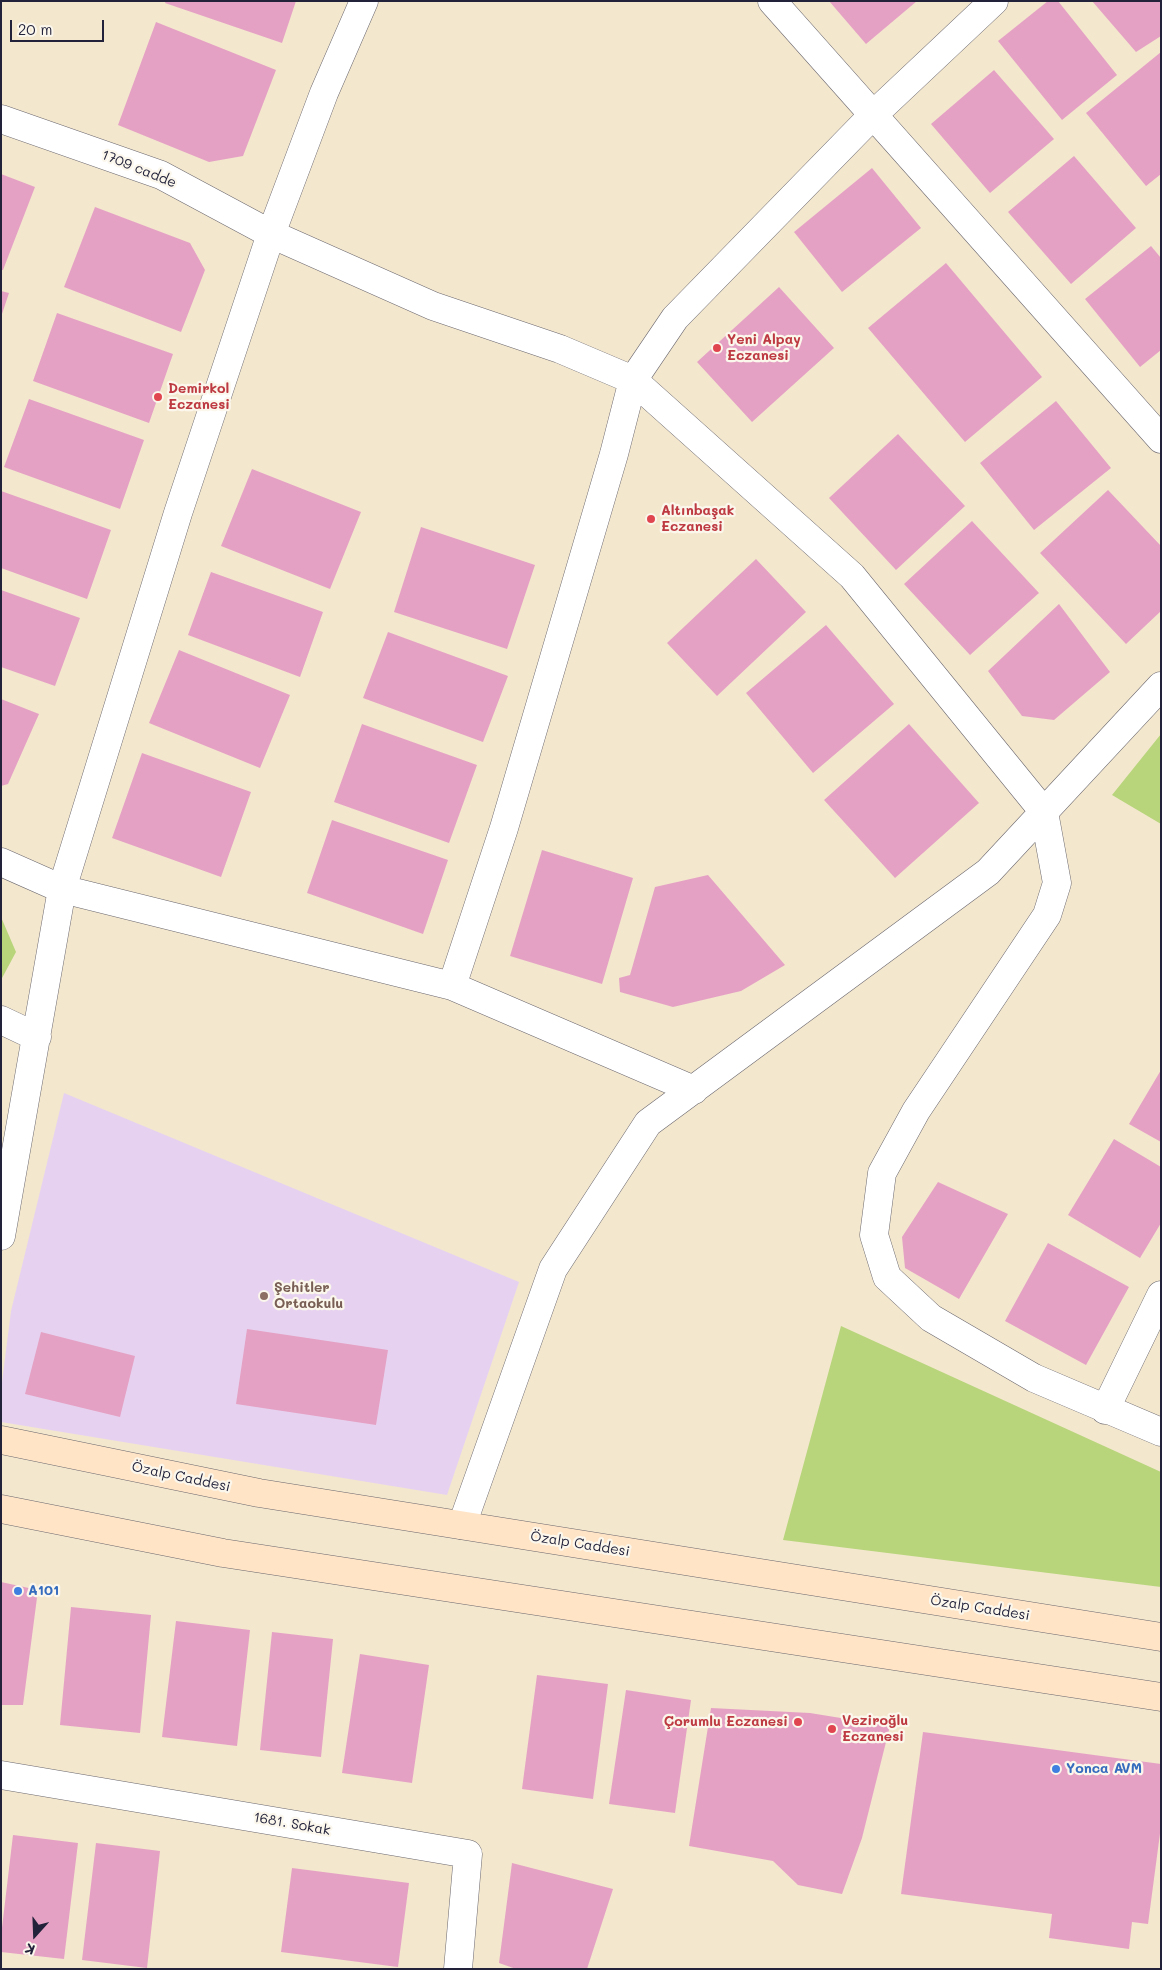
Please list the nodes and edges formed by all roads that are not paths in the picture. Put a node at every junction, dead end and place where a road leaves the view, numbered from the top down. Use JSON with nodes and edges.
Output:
{"nodes":[{"id":1,"x":364,"y":1,"type":"edge"},
{"id":2,"x":772,"y":1,"type":"edge"},
{"id":3,"x":994,"y":1,"type":"edge"},
{"id":4,"x":873,"y":115,"type":"junction"},
{"id":5,"x":1,"y":119,"type":"edge"},
{"id":6,"x":271,"y":234,"type":"junction"},
{"id":7,"x":633,"y":380,"type":"junction"},
{"id":8,"x":1161,"y":439,"type":"edge"},
{"id":9,"x":1161,"y":686,"type":"edge"},
{"id":10,"x":1044,"y":812,"type":"junction"},
{"id":11,"x":1,"y":862,"type":"edge"},
{"id":12,"x":62,"y":889,"type":"junction"},
{"id":13,"x":452,"y":986,"type":"junction"},
{"id":14,"x":1,"y":1020,"type":"edge"},
{"id":15,"x":37,"y":1036,"type":"junction"},
{"id":16,"x":694,"y":1090,"type":"junction"},
{"id":17,"x":4,"y":1202,"type":"edge"},
{"id":18,"x":1,"y":1236,"type":"edge"},
{"id":19,"x":1161,"y":1295,"type":"edge"},
{"id":20,"x":1105,"y":1410,"type":"junction"},
{"id":21,"x":1161,"y":1432,"type":"edge"},
{"id":22,"x":1,"y":1440,"type":"edge"},
{"id":23,"x":1,"y":1509,"type":"edge"},
{"id":24,"x":462,"y":1526,"type":"junction"},
{"id":25,"x":1161,"y":1637,"type":"edge"},
{"id":26,"x":1161,"y":1697,"type":"edge"},
{"id":27,"x":1,"y":1775,"type":"edge"},
{"id":28,"x":458,"y":1969,"type":"edge"}],
"edges":[{"from":1,"to":6,"type":"street"},
{"from":2,"to":4,"type":"street"},
{"from":3,"to":4,"type":"street"},
{"from":4,"to":7,"type":"street"},
{"from":4,"to":8,"type":"street"},
{"from":5,"to":6,"type":"street","name":"1709 cadde"},
{"from":6,"to":7,"type":"street","name":"1709 cadde"},
{"from":6,"to":12,"type":"street"},
{"from":7,"to":10,"type":"street","name":"1709 cadde"},
{"from":7,"to":13,"type":"street"},
{"from":9,"to":10,"type":"street"},
{"from":10,"to":16,"type":"street"},
{"from":10,"to":20,"type":"street"},
{"from":11,"to":12,"type":"street"},
{"from":12,"to":13,"type":"street"},
{"from":12,"to":15,"type":"street"},
{"from":13,"to":16,"type":"street"},
{"from":14,"to":15,"type":"street"},
{"from":15,"to":17,"type":"street"},
{"from":16,"to":24,"type":"street"},
{"from":17,"to":18,"type":"street"},
{"from":19,"to":20,"type":"street"},
{"from":20,"to":21,"type":"street"},
{"from":22,"to":24,"type":"main road","name":"Özalp Caddesi"},
{"from":23,"to":26,"type":"main road"},
{"from":24,"to":25,"type":"main road","name":"Özalp Caddesi"},
{"from":27,"to":28,"type":"street","name":"1681. Sokak"}]}
